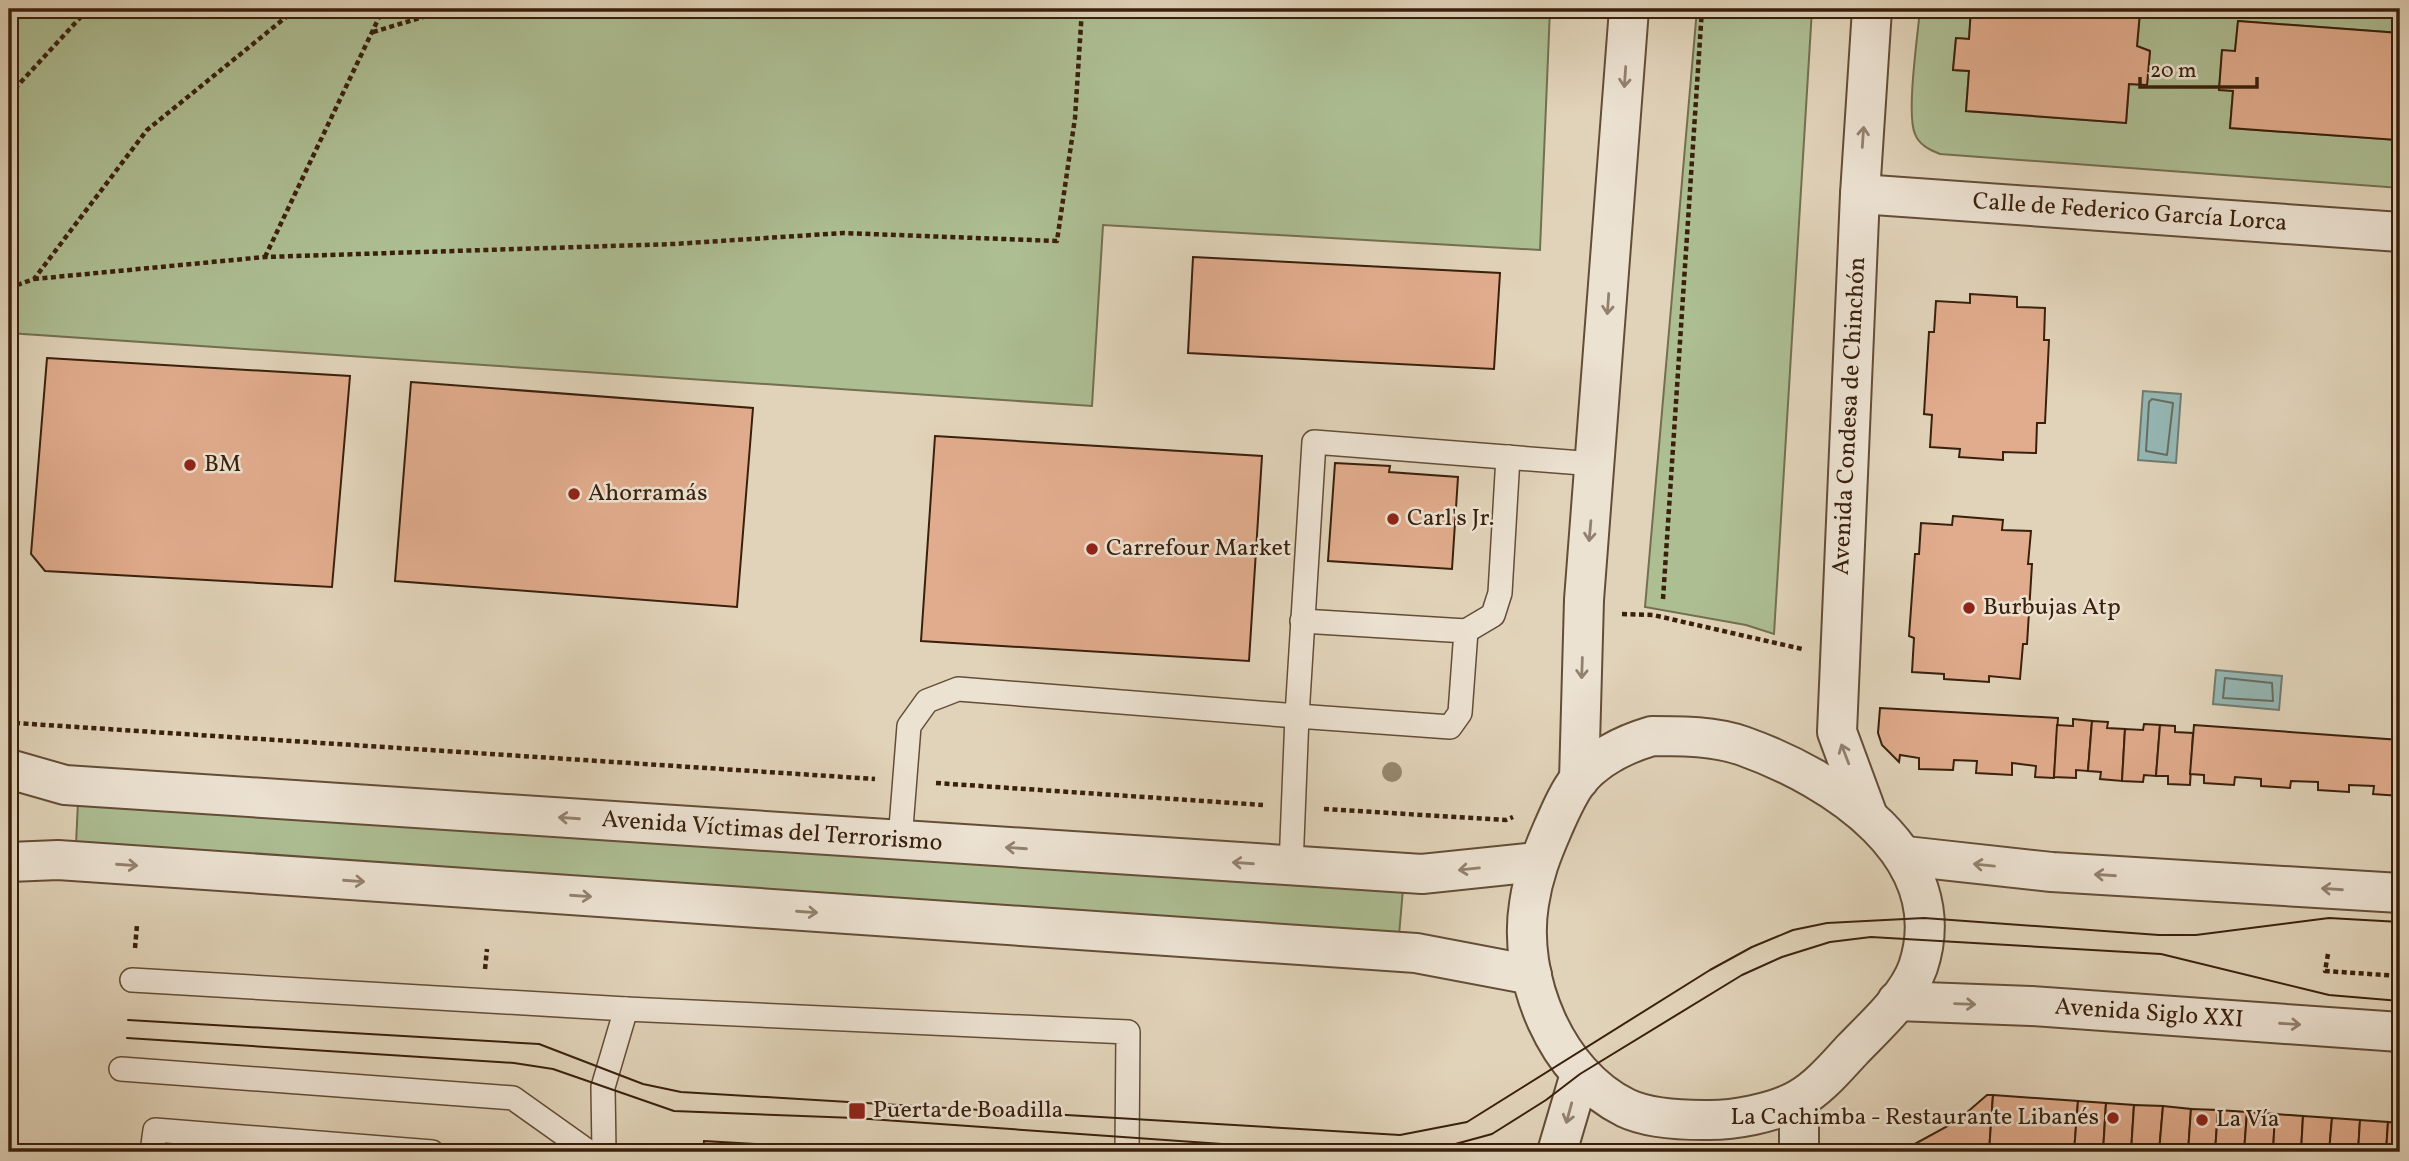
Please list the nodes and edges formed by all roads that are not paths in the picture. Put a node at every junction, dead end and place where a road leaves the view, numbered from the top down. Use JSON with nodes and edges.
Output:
{"nodes":[{"id":1,"x":1629,"y":9,"type":"edge"},
{"id":2,"x":1872,"y":9,"type":"edge"},
{"id":3,"x":1860,"y":194,"type":"junction"},
{"id":4,"x":2400,"y":232,"type":"edge"},
{"id":5,"x":1508,"y":457,"type":"junction"},
{"id":6,"x":1595,"y":464,"type":"junction"},
{"id":7,"x":1302,"y":621,"type":"junction"},
{"id":8,"x":1466,"y":631,"type":"junction"},
{"id":9,"x":1297,"y":716,"type":"junction"},
{"id":10,"x":9,"y":769,"type":"edge"},
{"id":11,"x":1579,"y":780,"type":"junction"},
{"id":12,"x":1869,"y":818,"type":"junction"},
{"id":13,"x":901,"y":840,"type":"junction"},
{"id":14,"x":1906,"y":856,"type":"junction"},
{"id":15,"x":9,"y":862,"type":"edge"},
{"id":16,"x":1537,"y":862,"type":"junction"},
{"id":17,"x":1291,"y":866,"type":"junction"},
{"id":18,"x":2400,"y":893,"type":"edge"},
{"id":19,"x":1532,"y":975,"type":"junction"},
{"id":20,"x":132,"y":980,"type":"dead end"},
{"id":21,"x":1897,"y":1001,"type":"junction"},
{"id":22,"x":626,"y":1009,"type":"junction"},
{"id":23,"x":2400,"y":1032,"type":"edge"},
{"id":24,"x":121,"y":1069,"type":"dead end"},
{"id":25,"x":1580,"y":1074,"type":"junction"},
{"id":26,"x":1799,"y":1100,"type":"junction"},
{"id":27,"x":152,"y":1152,"type":"edge"},
{"id":28,"x":432,"y":1152,"type":"edge"},
{"id":29,"x":589,"y":1152,"type":"edge"},
{"id":30,"x":604,"y":1152,"type":"edge"},
{"id":31,"x":1127,"y":1152,"type":"edge"},
{"id":32,"x":1557,"y":1152,"type":"edge"},
{"id":33,"x":1799,"y":1152,"type":"edge"}],
"edges":[{"from":1,"to":6,"type":"street","one_way":true},
{"from":3,"to":2,"type":"street","name":"Avenida Condesa de Chinchón","one_way":true},
{"from":3,"to":4,"type":"street","name":"Calle de Federico García Lorca"},
{"from":12,"to":3,"type":"street","name":"Avenida Condesa de Chinchón","one_way":true},
{"from":5,"to":6,"type":"lane"},
{"from":5,"to":7,"type":"lane"},
{"from":5,"to":8,"type":"lane"},
{"from":6,"to":11,"type":"street","one_way":true},
{"from":7,"to":8,"type":"lane"},
{"from":7,"to":9,"type":"lane"},
{"from":8,"to":9,"type":"lane"},
{"from":9,"to":13,"type":"lane"},
{"from":9,"to":17,"type":"lane"},
{"from":13,"to":10,"type":"street","name":"Avenida Víctimas del Terrorismo","one_way":true},
{"from":11,"to":12,"type":"street"},
{"from":11,"to":16,"type":"street"},
{"from":12,"to":14,"type":"street"},
{"from":17,"to":13,"type":"street","name":"Avenida Víctimas del Terrorismo","one_way":true},
{"from":18,"to":14,"type":"street","one_way":true},
{"from":14,"to":21,"type":"street"},
{"from":15,"to":19,"type":"street","one_way":true},
{"from":16,"to":17,"type":"street","name":"Avenida Víctimas del Terrorismo","one_way":true},
{"from":16,"to":19,"type":"street"},
{"from":19,"to":25,"type":"street"},
{"from":20,"to":22,"type":"lane"},
{"from":21,"to":23,"type":"street","name":"Avenida Siglo XXI","one_way":true},
{"from":21,"to":26,"type":"street"},
{"from":22,"to":30,"type":"lane"},
{"from":22,"to":31,"type":"lane"},
{"from":24,"to":29,"type":"lane"},
{"from":25,"to":26,"type":"street"},
{"from":25,"to":32,"type":"street","one_way":true},
{"from":26,"to":33,"type":"street"},
{"from":27,"to":28,"type":"lane"}]}
